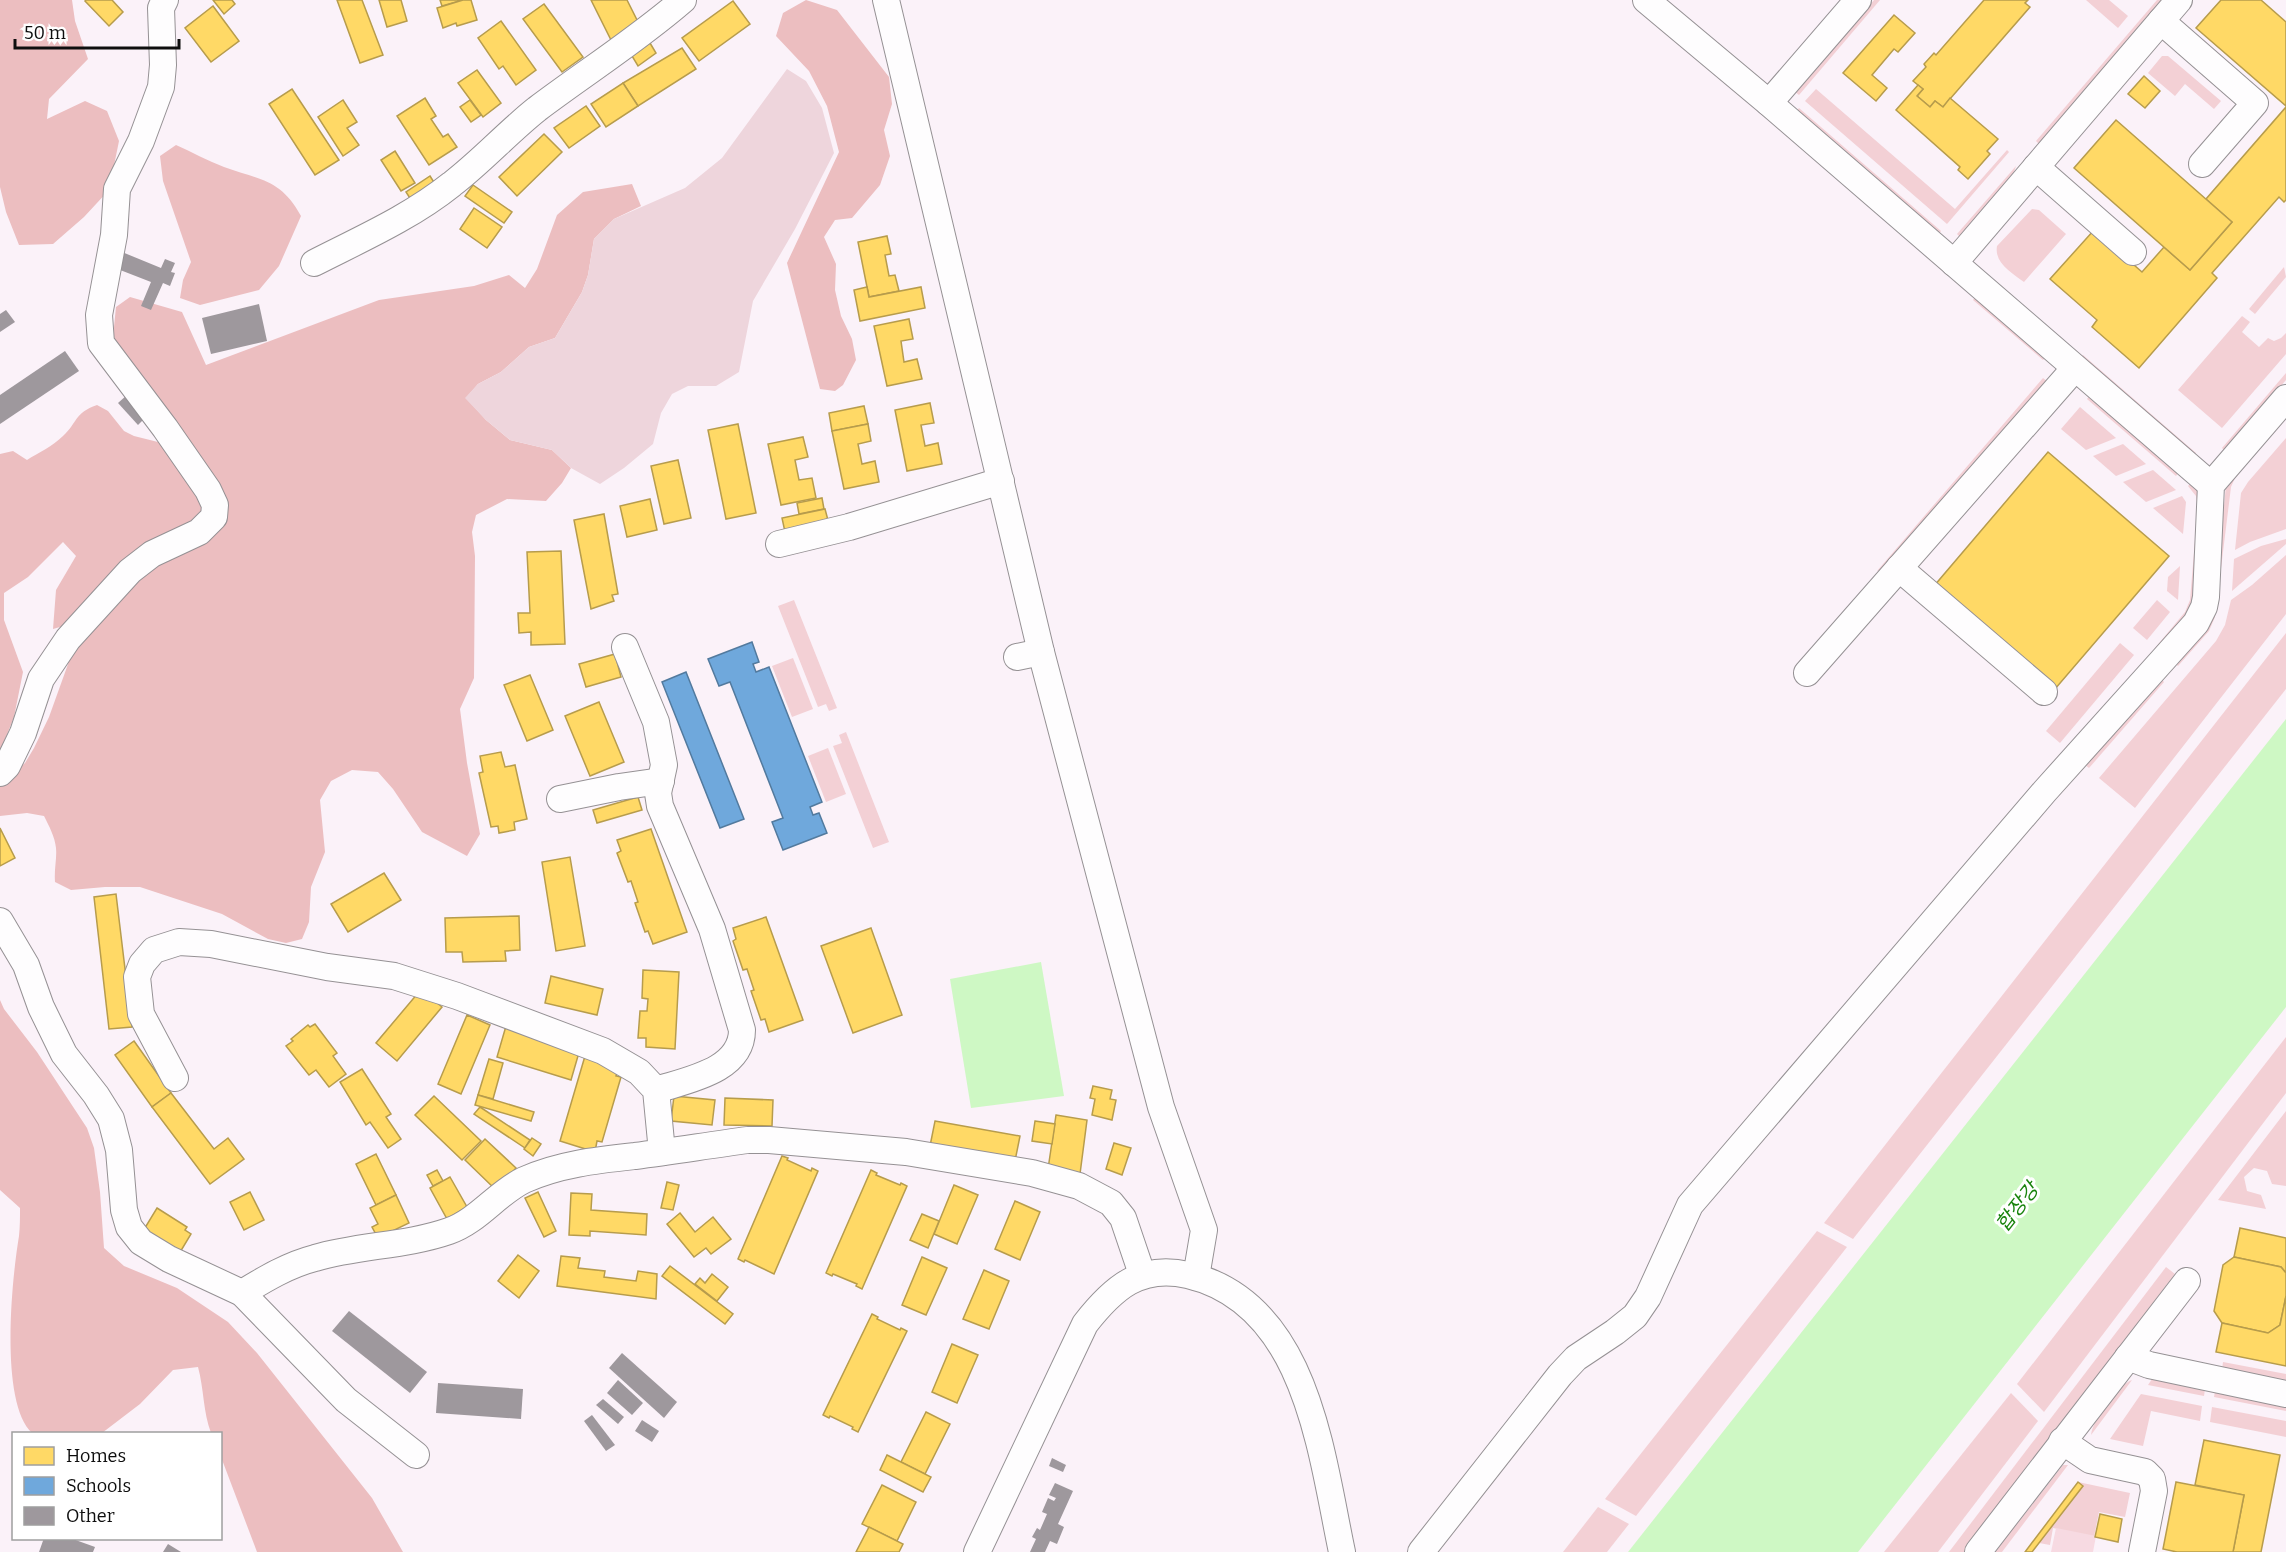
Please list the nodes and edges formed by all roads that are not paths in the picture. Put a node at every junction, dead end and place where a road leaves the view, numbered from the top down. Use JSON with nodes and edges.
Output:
{"nodes":[{"id":1,"x":165,"y":0,"type":"edge"},
{"id":2,"x":683,"y":0,"type":"edge"},
{"id":3,"x":886,"y":0,"type":"edge"},
{"id":4,"x":1646,"y":0,"type":"edge"},
{"id":5,"x":1858,"y":0,"type":"edge"},
{"id":6,"x":2179,"y":0,"type":"edge"},
{"id":7,"x":2161,"y":21,"type":"junction"},
{"id":8,"x":1769,"y":103,"type":"junction"},
{"id":9,"x":2202,"y":164,"type":"dead end"},
{"id":10,"x":2036,"y":167,"type":"junction"},
{"id":11,"x":2133,"y":252,"type":"dead end"},
{"id":12,"x":314,"y":263,"type":"dead end"},
{"id":13,"x":1954,"y":263,"type":"junction"},
{"id":14,"x":2075,"y":368,"type":"junction"},
{"id":15,"x":2286,"y":398,"type":"edge"},
{"id":16,"x":1000,"y":481,"type":"junction"},
{"id":17,"x":2211,"y":485,"type":"junction"},
{"id":18,"x":779,"y":544,"type":"dead end"},
{"id":19,"x":1899,"y":568,"type":"junction"},
{"id":20,"x":625,"y":647,"type":"dead end"},
{"id":21,"x":1807,"y":673,"type":"dead end"},
{"id":22,"x":2044,"y":692,"type":"dead end"},
{"id":23,"x":0,"y":773,"type":"edge"},
{"id":24,"x":661,"y":781,"type":"junction"},
{"id":25,"x":560,"y":799,"type":"dead end"},
{"id":26,"x":0,"y":921,"type":"edge"},
{"id":27,"x":175,"y":1078,"type":"dead end"},
{"id":28,"x":656,"y":1090,"type":"junction"},
{"id":29,"x":662,"y":1152,"type":"junction"},
{"id":30,"x":1142,"y":1274,"type":"junction"},
{"id":31,"x":1196,"y":1277,"type":"junction"},
{"id":32,"x":2187,"y":1281,"type":"dead end"},
{"id":33,"x":242,"y":1293,"type":"junction"},
{"id":34,"x":2128,"y":1357,"type":"junction"},
{"id":35,"x":2286,"y":1394,"type":"edge"},
{"id":36,"x":2062,"y":1442,"type":"junction"},
{"id":37,"x":417,"y":1455,"type":"dead end"},
{"id":38,"x":977,"y":1552,"type":"edge"},
{"id":39,"x":1342,"y":1552,"type":"edge"},
{"id":40,"x":1421,"y":1552,"type":"edge"},
{"id":41,"x":1978,"y":1552,"type":"edge"},
{"id":42,"x":2142,"y":1552,"type":"edge"}],
"edges":[{"from":1,"to":23,"type":"street"},
{"from":2,"to":12,"type":"street"},
{"from":3,"to":16,"type":"street"},
{"from":4,"to":8,"type":"street"},
{"from":5,"to":8,"type":"street"},
{"from":6,"to":7,"type":"street"},
{"from":7,"to":9,"type":"street"},
{"from":7,"to":10,"type":"street"},
{"from":8,"to":13,"type":"street"},
{"from":10,"to":11,"type":"street"},
{"from":10,"to":13,"type":"street"},
{"from":13,"to":14,"type":"street"},
{"from":14,"to":17,"type":"street"},
{"from":14,"to":19,"type":"street"},
{"from":15,"to":17,"type":"street"},
{"from":16,"to":18,"type":"street"},
{"from":16,"to":31,"type":"street"},
{"from":17,"to":40,"type":"street"},
{"from":19,"to":21,"type":"street"},
{"from":19,"to":22,"type":"street"},
{"from":20,"to":24,"type":"street"},
{"from":24,"to":25,"type":"street"},
{"from":24,"to":28,"type":"street"},
{"from":26,"to":33,"type":"street"},
{"from":27,"to":28,"type":"street"},
{"from":28,"to":29,"type":"street"},
{"from":29,"to":30,"type":"street"},
{"from":29,"to":33,"type":"street"},
{"from":30,"to":31,"type":"street"},
{"from":30,"to":38,"type":"street"},
{"from":31,"to":39,"type":"street"},
{"from":32,"to":34,"type":"street"},
{"from":33,"to":37,"type":"street"},
{"from":34,"to":35,"type":"street"},
{"from":34,"to":36,"type":"street"},
{"from":36,"to":41,"type":"street"},
{"from":36,"to":42,"type":"street"}]}
